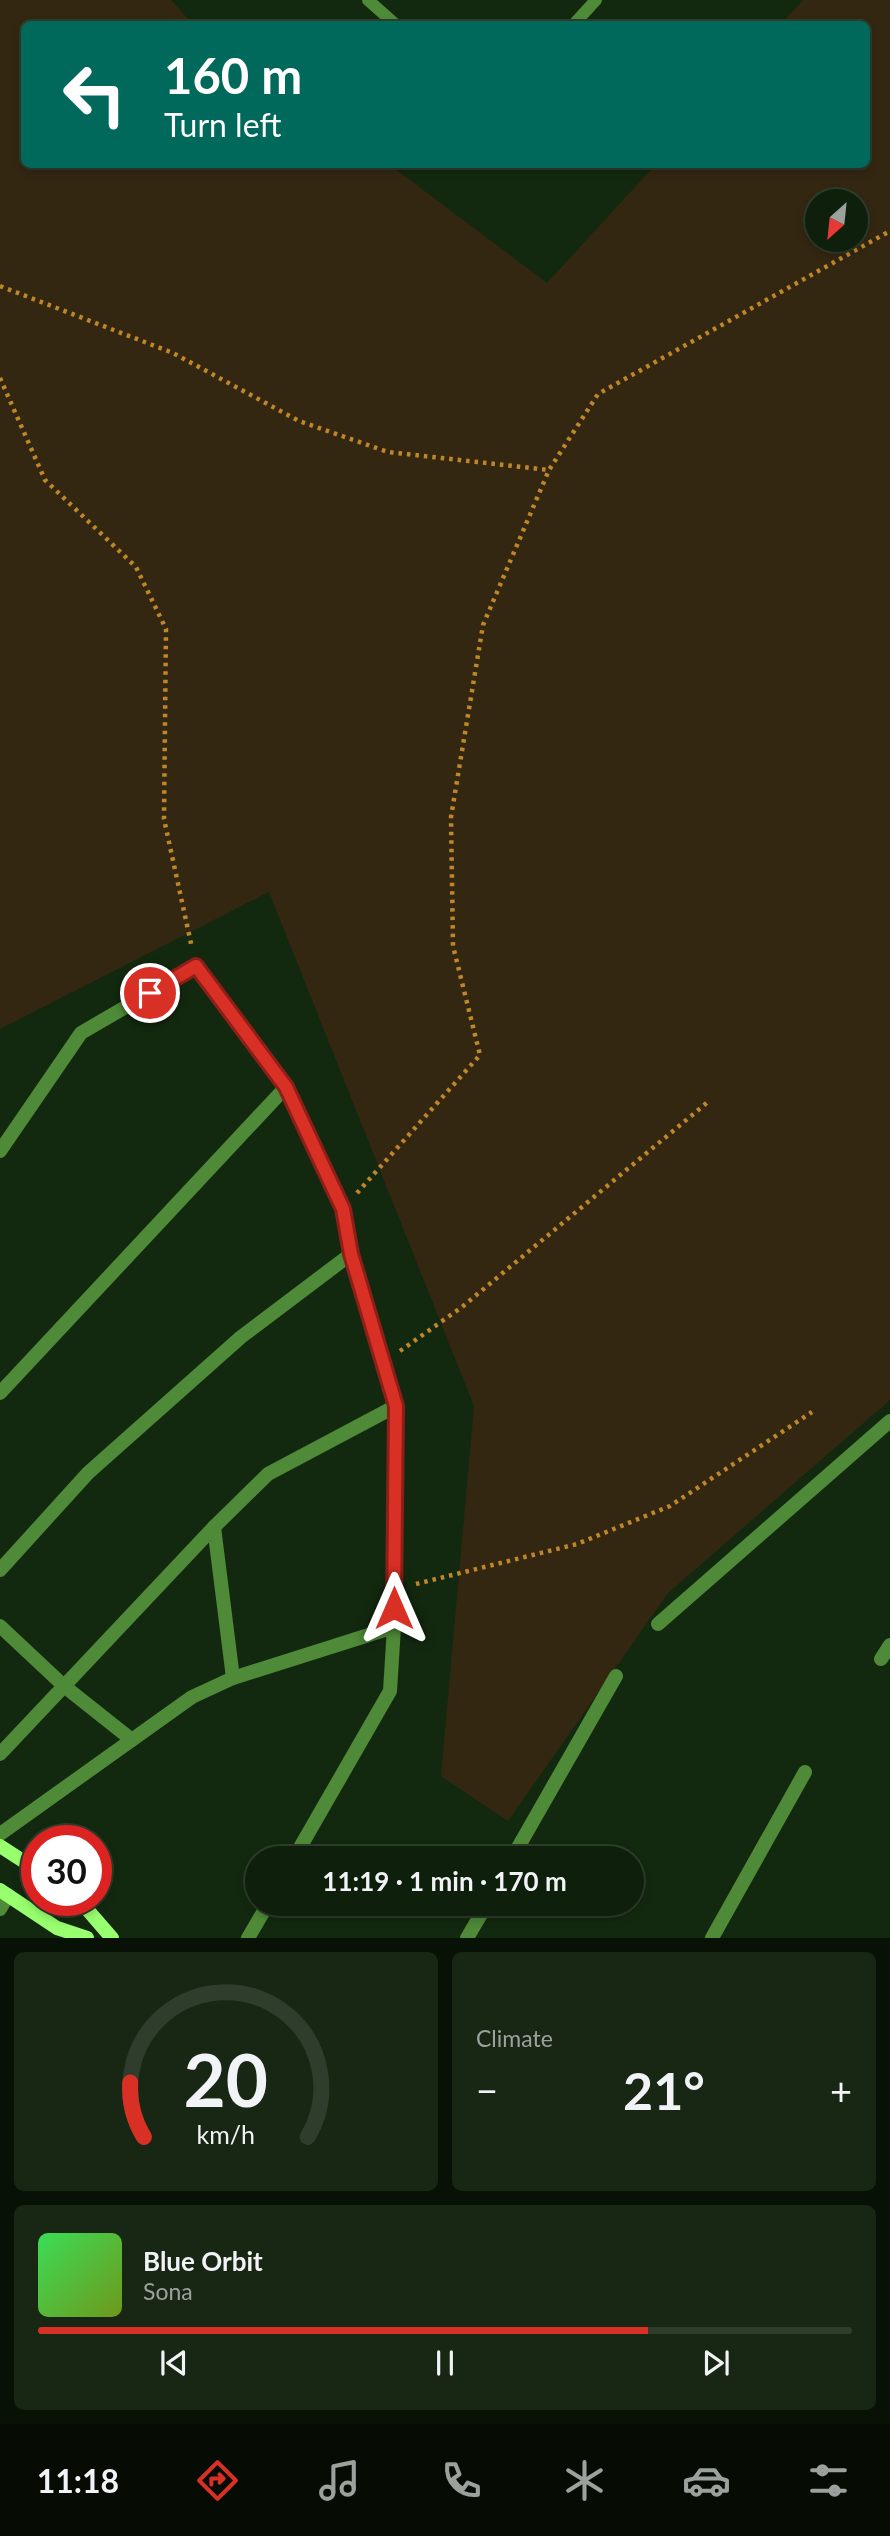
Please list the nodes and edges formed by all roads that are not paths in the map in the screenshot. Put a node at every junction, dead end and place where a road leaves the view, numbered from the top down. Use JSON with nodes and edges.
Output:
{"nodes":[{"id":1,"x":368,"y":0,"type":"edge"},
{"id":2,"x":596,"y":0,"type":"edge"},
{"id":3,"x":392,"y":21,"type":"edge"},
{"id":4,"x":578,"y":21,"type":"edge"},
{"id":5,"x":286,"y":1087,"type":"junction"},
{"id":6,"x":0,"y":1152,"type":"edge"},
{"id":7,"x":351,"y":1254,"type":"junction"},
{"id":8,"x":0,"y":1393,"type":"edge"},
{"id":9,"x":396,"y":1406,"type":"junction"},
{"id":10,"x":890,"y":1421,"type":"edge"},
{"id":11,"x":214,"y":1527,"type":"junction"},
{"id":12,"x":0,"y":1570,"type":"edge"},
{"id":13,"x":658,"y":1624,"type":"dead end"},
{"id":14,"x":0,"y":1626,"type":"edge"},
{"id":15,"x":394,"y":1627,"type":"junction"},
{"id":16,"x":890,"y":1645,"type":"edge"},
{"id":17,"x":881,"y":1659,"type":"dead end"},
{"id":18,"x":616,"y":1676,"type":"dead end"},
{"id":19,"x":233,"y":1678,"type":"junction"},
{"id":20,"x":64,"y":1685,"type":"junction"},
{"id":21,"x":132,"y":1740,"type":"junction"},
{"id":22,"x":0,"y":1754,"type":"edge"},
{"id":23,"x":805,"y":1772,"type":"dead end"},
{"id":24,"x":0,"y":1834,"type":"edge"},
{"id":25,"x":0,"y":1846,"type":"edge"},
{"id":26,"x":301,"y":1846,"type":"edge"},
{"id":27,"x":519,"y":1846,"type":"edge"},
{"id":28,"x":21,"y":1860,"type":"edge"},
{"id":29,"x":4,"y":1893,"type":"edge"},
{"id":30,"x":0,"y":1909,"type":"edge"},
{"id":31,"x":94,"y":1916,"type":"edge"},
{"id":32,"x":261,"y":1916,"type":"edge"},
{"id":33,"x":479,"y":1916,"type":"edge"},
{"id":34,"x":87,"y":1937,"type":"edge"},
{"id":35,"x":113,"y":1937,"type":"edge"},
{"id":36,"x":248,"y":1937,"type":"edge"},
{"id":37,"x":467,"y":1937,"type":"edge"},
{"id":38,"x":712,"y":1937,"type":"edge"}],
"edges":[{"from":1,"to":3,"type":"lane"},
{"from":2,"to":4,"type":"lane"},
{"from":5,"to":6,"type":"street"},
{"from":5,"to":7,"type":"street"},
{"from":5,"to":8,"type":"street"},
{"from":7,"to":9,"type":"street"},
{"from":7,"to":12,"type":"street"},
{"from":9,"to":11,"type":"street"},
{"from":9,"to":15,"type":"street"},
{"from":10,"to":13,"type":"street"},
{"from":11,"to":19,"type":"street"},
{"from":11,"to":20,"type":"street"},
{"from":14,"to":20,"type":"street"},
{"from":15,"to":19,"type":"street"},
{"from":15,"to":26,"type":"street"},
{"from":16,"to":17,"type":"street"},
{"from":18,"to":27,"type":"street"},
{"from":19,"to":21,"type":"street"},
{"from":20,"to":21,"type":"street"},
{"from":20,"to":22,"type":"street"},
{"from":21,"to":24,"type":"street"},
{"from":23,"to":38,"type":"street"},
{"from":25,"to":28,"type":"main road"},
{"from":29,"to":30,"type":"street"},
{"from":29,"to":34,"type":"main road"},
{"from":31,"to":35,"type":"main road"},
{"from":32,"to":36,"type":"street"},
{"from":33,"to":37,"type":"street"}]}
